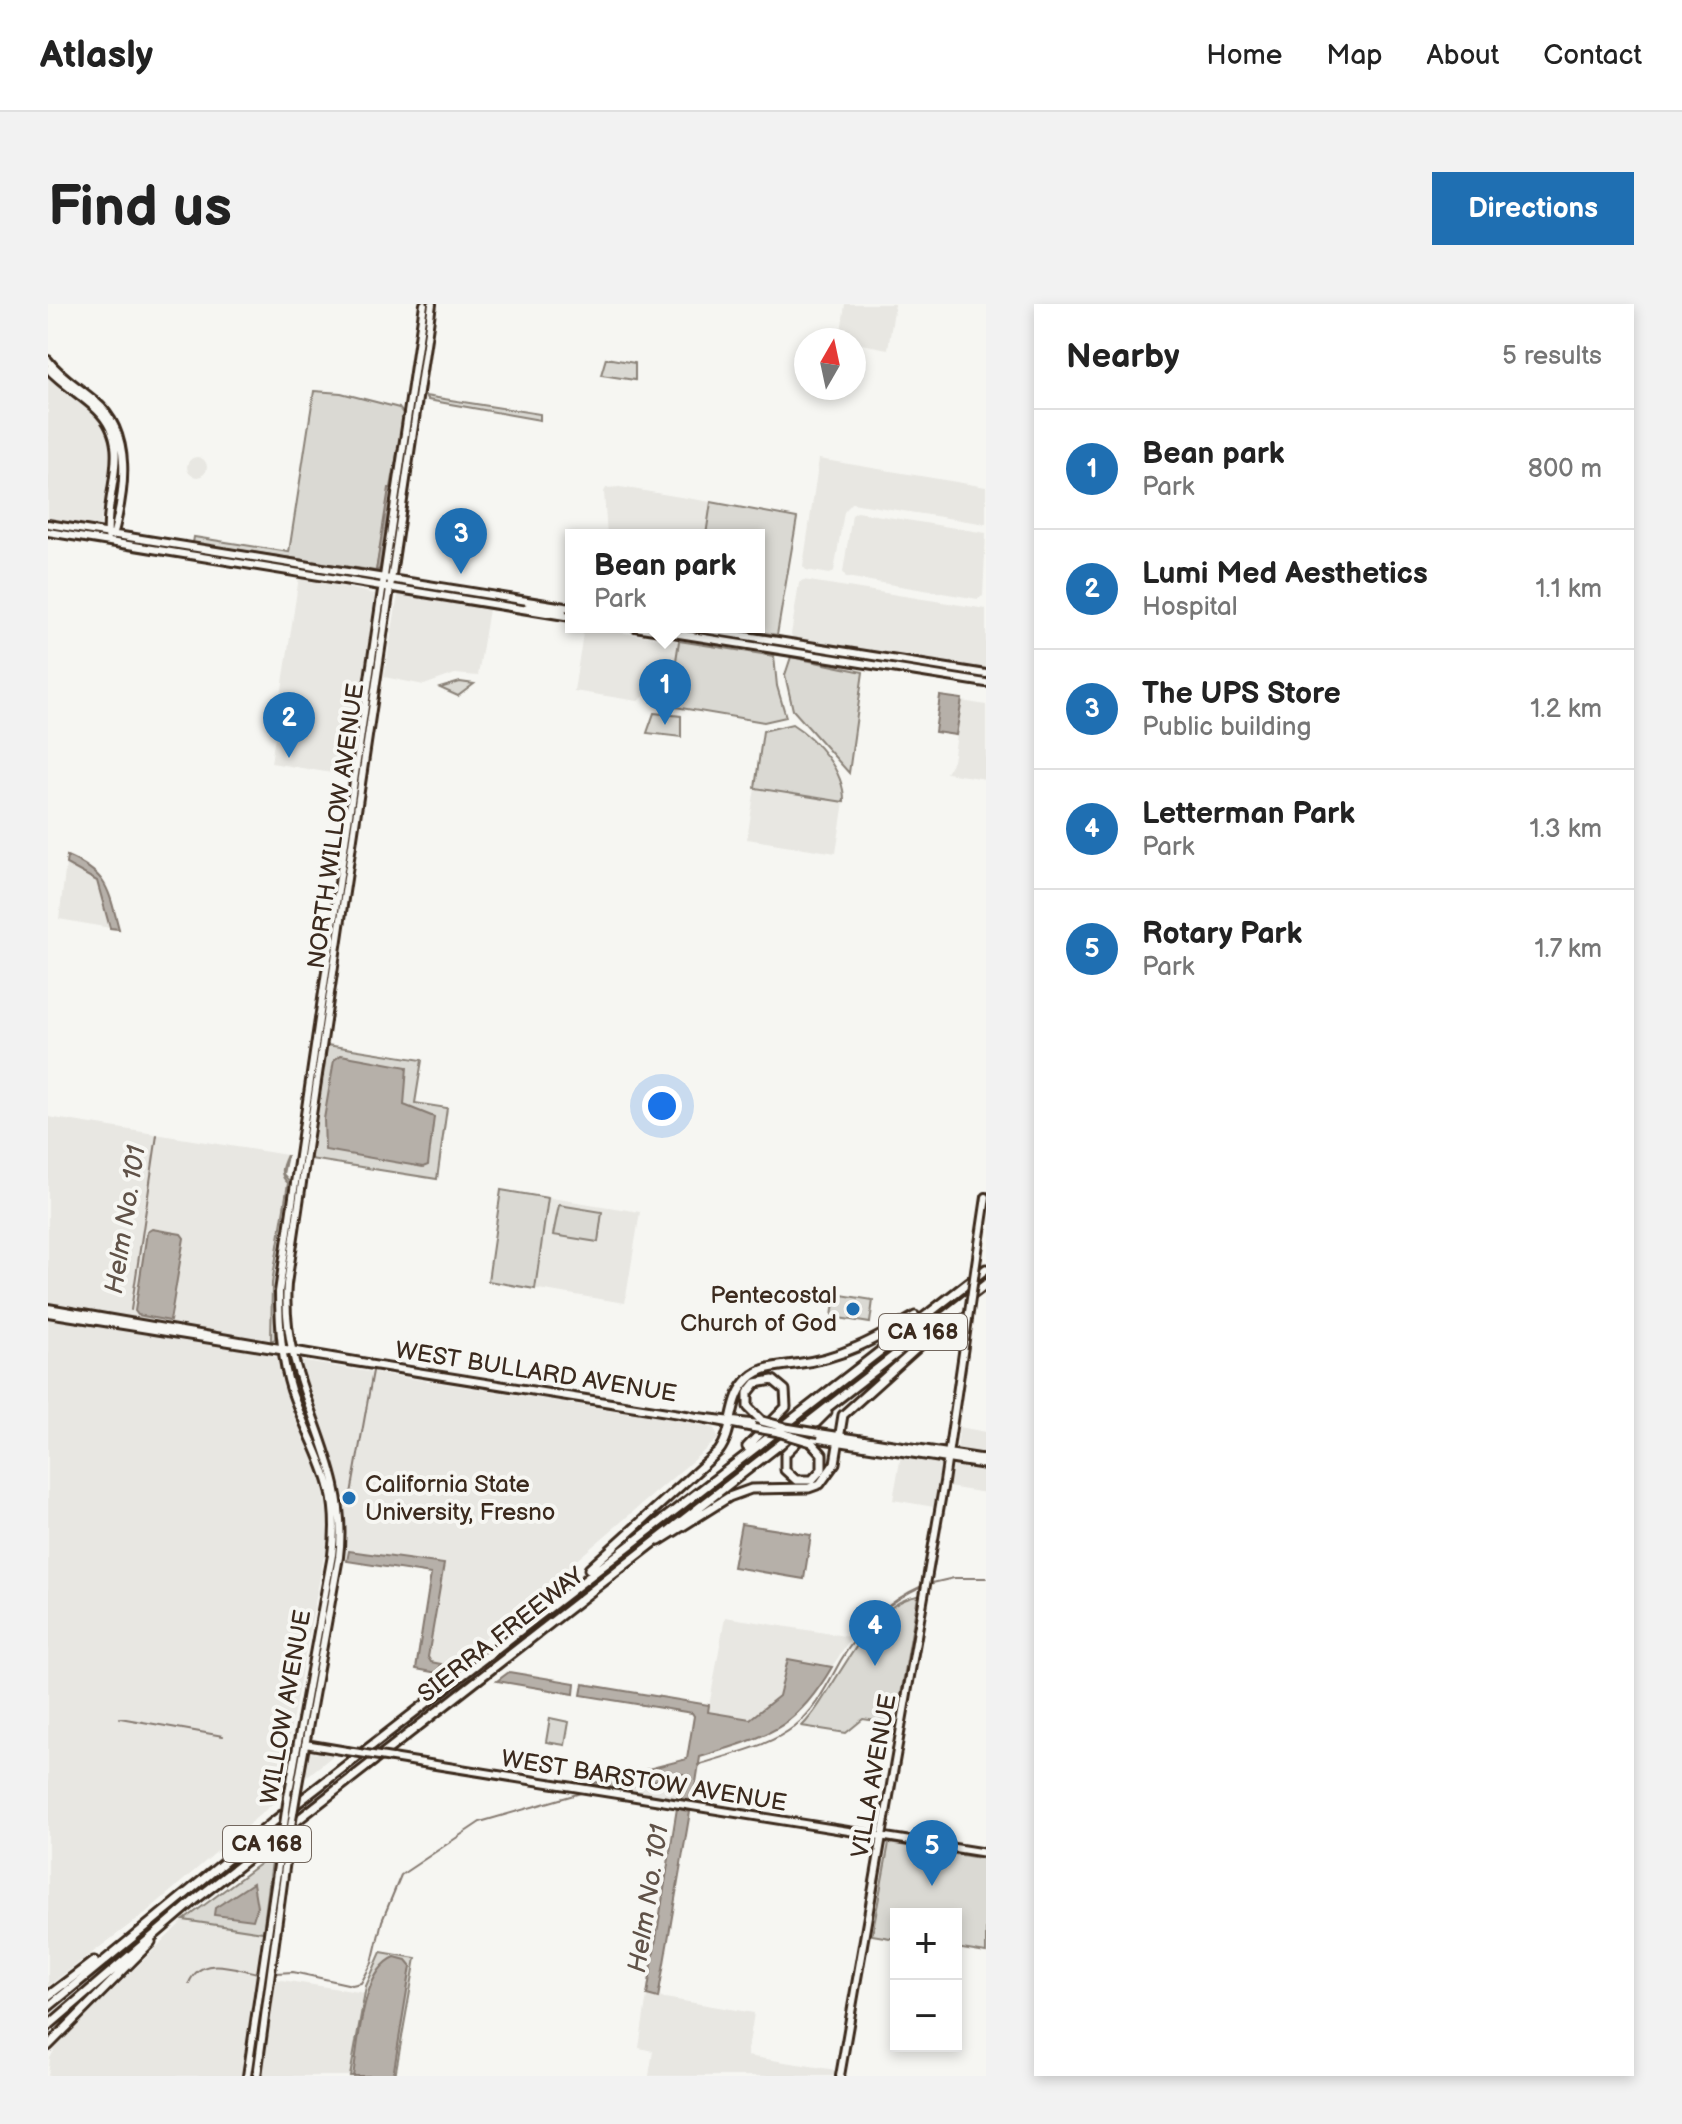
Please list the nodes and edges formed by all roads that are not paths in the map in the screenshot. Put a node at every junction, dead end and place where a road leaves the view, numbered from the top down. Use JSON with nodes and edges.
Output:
{"nodes":[{"id":1,"x":424,"y":304,"type":"edge"},
{"id":2,"x":432,"y":304,"type":"edge"},
{"id":3,"x":422,"y":318,"type":"junction"},
{"id":4,"x":48,"y":360,"type":"edge"},
{"id":5,"x":48,"y":369,"type":"edge"},
{"id":6,"x":422,"y":371,"type":"junction"},
{"id":7,"x":119,"y":445,"type":"junction"},
{"id":8,"x":401,"y":491,"type":"junction"},
{"id":9,"x":48,"y":524,"type":"edge"},
{"id":10,"x":48,"y":532,"type":"edge"},
{"id":11,"x":110,"y":533,"type":"junction"},
{"id":12,"x":109,"y":542,"type":"junction"},
{"id":13,"x":387,"y":579,"type":"junction"},
{"id":14,"x":386,"y":588,"type":"junction"},
{"id":15,"x":565,"y":612,"type":"edge"},
{"id":16,"x":565,"y":612,"type":"edge"},
{"id":17,"x":673,"y":633,"type":"edge"},
{"id":18,"x":728,"y":633,"type":"edge"},
{"id":19,"x":870,"y":664,"type":"junction"},
{"id":20,"x":943,"y":667,"type":"junction"},
{"id":21,"x":986,"y":674,"type":"edge"},
{"id":22,"x":986,"y":683,"type":"edge"},
{"id":23,"x":362,"y":756,"type":"junction"},
{"id":24,"x":350,"y":816,"type":"junction"},
{"id":25,"x":350,"y":852,"type":"junction"},
{"id":26,"x":296,"y":1179,"type":"junction"},
{"id":27,"x":986,"y":1197,"type":"edge"},
{"id":28,"x":297,"y":1217,"type":"junction"},
{"id":29,"x":986,"y":1269,"type":"edge"},
{"id":30,"x":986,"y":1285,"type":"edge"},
{"id":31,"x":941,"y":1301,"type":"junction"},
{"id":32,"x":48,"y":1310,"type":"edge"},
{"id":33,"x":282,"y":1349,"type":"junction"},
{"id":34,"x":291,"y":1351,"type":"junction"},
{"id":35,"x":861,"y":1380,"type":"junction"},
{"id":36,"x":732,"y":1422,"type":"junction"},
{"id":37,"x":758,"y":1424,"type":"junction"},
{"id":38,"x":814,"y":1438,"type":"junction"},
{"id":39,"x":838,"y":1439,"type":"junction"},
{"id":40,"x":895,"y":1445,"type":"junction"},
{"id":41,"x":864,"y":1446,"type":"junction"},
{"id":42,"x":948,"y":1456,"type":"junction"},
{"id":43,"x":986,"y":1459,"type":"edge"},
{"id":44,"x":986,"y":1465,"type":"edge"},
{"id":45,"x":712,"y":1479,"type":"junction"},
{"id":46,"x":650,"y":1544,"type":"junction"},
{"id":47,"x":560,"y":1597,"type":"junction"},
{"id":48,"x":301,"y":1743,"type":"junction"},
{"id":49,"x":882,"y":1836,"type":"junction"},
{"id":50,"x":986,"y":1853,"type":"edge"},
{"id":51,"x":195,"y":1900,"type":"junction"},
{"id":52,"x":268,"y":1939,"type":"junction"},
{"id":53,"x":110,"y":1953,"type":"junction"},
{"id":54,"x":273,"y":1962,"type":"junction"},
{"id":55,"x":261,"y":1992,"type":"junction"},
{"id":56,"x":48,"y":1996,"type":"edge"},
{"id":57,"x":48,"y":2007,"type":"edge"},
{"id":58,"x":48,"y":2027,"type":"edge"},
{"id":59,"x":263,"y":2037,"type":"junction"},
{"id":60,"x":48,"y":2046,"type":"edge"},
{"id":61,"x":253,"y":2046,"type":"junction"},
{"id":62,"x":247,"y":2076,"type":"edge"},
{"id":63,"x":256,"y":2076,"type":"edge"},
{"id":64,"x":840,"y":2076,"type":"edge"}],
"edges":[{"from":1,"to":3,"type":"main road"},
{"from":2,"to":6,"type":"main road","name":"NORTH WILLOW AVENUE"},
{"from":3,"to":6,"type":"main road"},
{"from":3,"to":8,"type":"main road"},
{"from":4,"to":7,"type":"main road"},
{"from":5,"to":7,"type":"main road"},
{"from":6,"to":8,"type":"main road","name":"NORTH WILLOW AVENUE"},
{"from":7,"to":11,"type":"main road"},
{"from":7,"to":11,"type":"main road"},
{"from":8,"to":13,"type":"main road","name":"NORTH WILLOW AVENUE"},
{"from":8,"to":13,"type":"main road","name":"NORTH WILLOW AVENUE"},
{"from":9,"to":11,"type":"main road"},
{"from":10,"to":12,"type":"main road"},
{"from":11,"to":12,"type":"main road"},
{"from":11,"to":13,"type":"main road"},
{"from":12,"to":14,"type":"main road"},
{"from":13,"to":14,"type":"main road","name":"NORTH WILLOW AVENUE"},
{"from":13,"to":15,"type":"main road"},
{"from":14,"to":16,"type":"main road"},
{"from":14,"to":23,"type":"main road","name":"NORTH WILLOW AVENUE"},
{"from":14,"to":23,"type":"main road","name":"NORTH WILLOW AVENUE"},
{"from":17,"to":19,"type":"main road"},
{"from":18,"to":20,"type":"main road"},
{"from":19,"to":20,"type":"main road"},
{"from":19,"to":22,"type":"main road"},
{"from":20,"to":21,"type":"main road"},
{"from":23,"to":24,"type":"main road","name":"NORTH WILLOW AVENUE"},
{"from":23,"to":25,"type":"main road","name":"NORTH WILLOW AVENUE"},
{"from":24,"to":25,"type":"main road"},
{"from":24,"to":26,"type":"main road","name":"NORTH WILLOW AVENUE"},
{"from":25,"to":28,"type":"main road","name":"NORTH WILLOW AVENUE"},
{"from":26,"to":28,"type":"main road"},
{"from":26,"to":33,"type":"main road","name":"NORTH WILLOW AVENUE"},
{"from":27,"to":42,"type":"main road","name":"VILLA AVENUE","bridge":true},
{"from":28,"to":34,"type":"main road","name":"NORTH WILLOW AVENUE"},
{"from":29,"to":31,"type":"highway","name":"SIERRA FREEWAY","number":"CA 168"},
{"from":30,"to":35,"type":"highway","name":"SIERRA FREEWAY","number":"CA 168"},
{"from":30,"to":39,"type":"highway"},
{"from":31,"to":36,"type":"highway"},
{"from":31,"to":45,"type":"highway","name":"SIERRA FREEWAY","number":"CA 168"},
{"from":32,"to":33,"type":"main road","name":"WEST BULLARD AVENUE"},
{"from":33,"to":34,"type":"main road","name":"WEST BULLARD AVENUE"},
{"from":33,"to":48,"type":"main road","name":"WILLOW AVENUE"},
{"from":34,"to":36,"type":"main road","name":"WEST BULLARD AVENUE"},
{"from":34,"to":48,"type":"main road","name":"WILLOW AVENUE"},
{"from":35,"to":38,"type":"highway"},
{"from":35,"to":46,"type":"highway","name":"SIERRA FREEWAY","number":"CA 168"},
{"from":36,"to":37,"type":"main road","name":"WEST BULLARD AVENUE"},
{"from":36,"to":47,"type":"highway"},
{"from":37,"to":38,"type":"highway","bridge":true},
{"from":37,"to":45,"type":"highway"},
{"from":38,"to":39,"type":"main road"},
{"from":39,"to":40,"type":"main road"},
{"from":39,"to":41,"type":"main road"},
{"from":39,"to":46,"type":"highway"},
{"from":40,"to":41,"type":"main road"},
{"from":40,"to":42,"type":"main road"},
{"from":41,"to":42,"type":"main road"},
{"from":42,"to":43,"type":"main road"},
{"from":42,"to":44,"type":"main road"},
{"from":42,"to":49,"type":"main road","name":"VILLA AVENUE"},
{"from":45,"to":47,"type":"highway","name":"SIERRA FREEWAY","number":"CA 168"},
{"from":46,"to":51,"type":"highway","name":"SIERRA FREEWAY","number":"CA 168"},
{"from":47,"to":53,"type":"highway","name":"SIERRA FREEWAY","number":"CA 168"},
{"from":48,"to":49,"type":"main road","name":"WEST BARSTOW AVENUE","bridge":true},
{"from":48,"to":52,"type":"main road","name":"WILLOW AVENUE","bridge":true},
{"from":48,"to":54,"type":"main road","name":"WILLOW AVENUE","bridge":true},
{"from":49,"to":50,"type":"main road","name":"WEST BARSTOW AVENUE"},
{"from":49,"to":64,"type":"main road","name":"VILLA AVENUE"},
{"from":51,"to":58,"type":"highway","name":"SIERRA FREEWAY","number":"CA 168"},
{"from":51,"to":60,"type":"highway"},
{"from":52,"to":54,"type":"main road"},
{"from":52,"to":55,"type":"main road","name":"WILLOW AVENUE"},
{"from":53,"to":56,"type":"highway"},
{"from":53,"to":57,"type":"highway","name":"SIERRA FREEWAY","number":"CA 168"},
{"from":54,"to":59,"type":"main road","name":"WILLOW AVENUE"},
{"from":55,"to":59,"type":"main road"},
{"from":55,"to":61,"type":"main road","name":"WILLOW AVENUE"},
{"from":59,"to":63,"type":"main road","name":"WILLOW AVENUE"},
{"from":61,"to":62,"type":"main road","name":"WILLOW AVENUE"},
{"from":61,"to":63,"type":"main road"}]}
